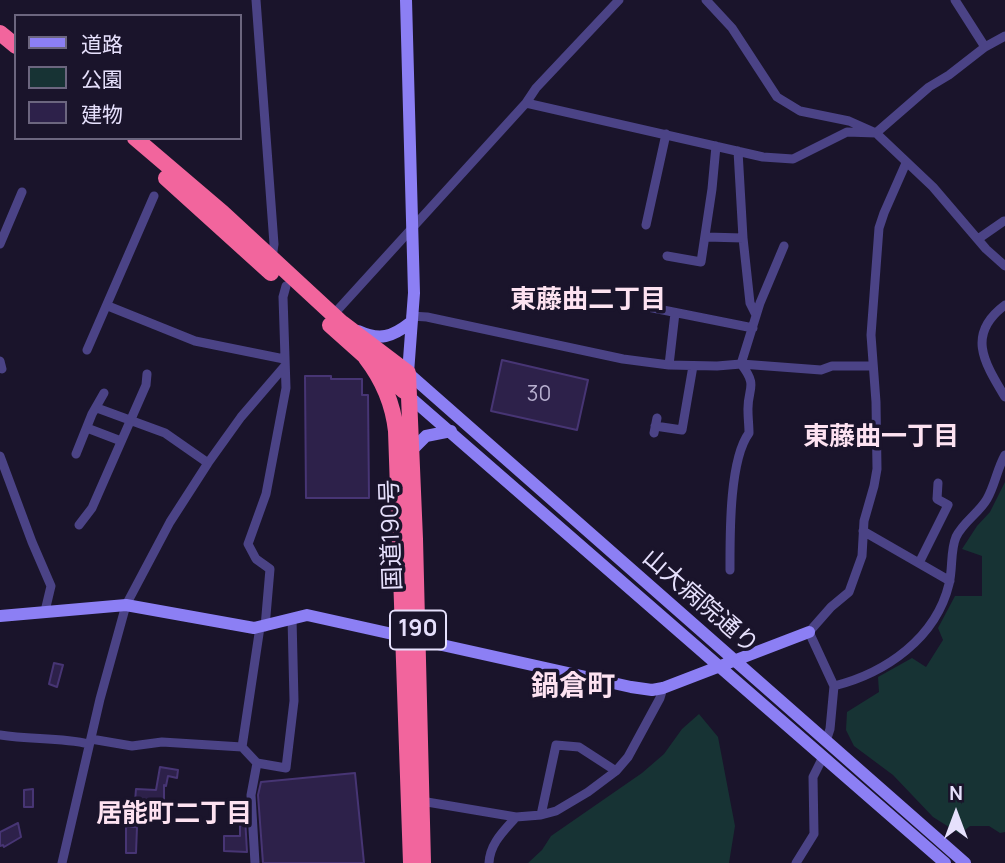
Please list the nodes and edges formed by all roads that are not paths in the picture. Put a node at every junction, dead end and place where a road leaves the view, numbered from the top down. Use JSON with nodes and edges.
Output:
{"nodes":[{"id":1,"x":256,"y":0,"type":"edge"},
{"id":2,"x":406,"y":0,"type":"edge"},
{"id":3,"x":619,"y":0,"type":"edge"},
{"id":4,"x":706,"y":0,"type":"edge"},
{"id":5,"x":954,"y":0,"type":"edge"},
{"id":6,"x":0,"y":20,"type":"edge"},
{"id":7,"x":14,"y":32,"type":"edge"},
{"id":8,"x":0,"y":33,"type":"edge"},
{"id":9,"x":1005,"y":36,"type":"edge"},
{"id":10,"x":14,"y":44,"type":"edge"},
{"id":11,"x":985,"y":47,"type":"junction"},
{"id":12,"x":526,"y":103,"type":"junction"},
{"id":13,"x":876,"y":133,"type":"junction"},
{"id":14,"x":666,"y":134,"type":"junction"},
{"id":15,"x":123,"y":140,"type":"edge"},
{"id":16,"x":137,"y":140,"type":"edge"},
{"id":17,"x":716,"y":146,"type":"junction"},
{"id":18,"x":738,"y":151,"type":"junction"},
{"id":19,"x":906,"y":163,"type":"junction"},
{"id":20,"x":23,"y":192,"type":"dead end"},
{"id":21,"x":154,"y":196,"type":"dead end"},
{"id":22,"x":1004,"y":221,"type":"edge"},
{"id":23,"x":646,"y":225,"type":"dead end"},
{"id":24,"x":411,"y":228,"type":"junction"},
{"id":25,"x":706,"y":237,"type":"junction"},
{"id":26,"x":743,"y":238,"type":"junction"},
{"id":27,"x":978,"y":239,"type":"junction"},
{"id":28,"x":0,"y":244,"type":"edge"},
{"id":29,"x":784,"y":246,"type":"dead end"},
{"id":30,"x":667,"y":256,"type":"dead end"},
{"id":31,"x":272,"y":260,"type":"junction"},
{"id":32,"x":1005,"y":266,"type":"edge"},
{"id":33,"x":286,"y":286,"type":"junction"},
{"id":34,"x":1005,"y":305,"type":"edge"},
{"id":35,"x":108,"y":306,"type":"junction"},
{"id":36,"x":648,"y":307,"type":"dead end"},
{"id":37,"x":675,"y":313,"type":"junction"},
{"id":38,"x":757,"y":315,"type":"junction"},
{"id":39,"x":338,"y":319,"type":"junction"},
{"id":40,"x":411,"y":320,"type":"junction"},
{"id":41,"x":752,"y":328,"type":"junction"},
{"id":42,"x":87,"y":351,"type":"dead end"},
{"id":43,"x":366,"y":358,"type":"junction"},
{"id":44,"x":284,"y":363,"type":"junction"},
{"id":45,"x":741,"y":364,"type":"junction"},
{"id":46,"x":669,"y":365,"type":"junction"},
{"id":47,"x":693,"y":366,"type":"junction"},
{"id":48,"x":873,"y":366,"type":"junction"},
{"id":49,"x":408,"y":373,"type":"junction"},
{"id":50,"x":147,"y":374,"type":"dead end"},
{"id":51,"x":104,"y":393,"type":"dead end"},
{"id":52,"x":407,"y":394,"type":"junction"},
{"id":53,"x":1005,"y":397,"type":"edge"},
{"id":54,"x":97,"y":408,"type":"junction"},
{"id":55,"x":130,"y":420,"type":"junction"},
{"id":56,"x":655,"y":426,"type":"dead end"},
{"id":57,"x":87,"y":428,"type":"junction"},
{"id":58,"x":451,"y":431,"type":"junction"},
{"id":59,"x":121,"y":441,"type":"junction"},
{"id":60,"x":411,"y":451,"type":"junction"},
{"id":61,"x":76,"y":454,"type":"dead end"},
{"id":62,"x":1005,"y":454,"type":"edge"},
{"id":63,"x":0,"y":456,"type":"edge"},
{"id":64,"x":208,"y":463,"type":"junction"},
{"id":65,"x":938,"y":483,"type":"dead end"},
{"id":66,"x":79,"y":525,"type":"dead end"},
{"id":67,"x":863,"y":531,"type":"junction"},
{"id":68,"x":401,"y":535,"type":"junction"},
{"id":69,"x":919,"y":563,"type":"junction"},
{"id":70,"x":730,"y":570,"type":"dead end"},
{"id":71,"x":950,"y":581,"type":"junction"},
{"id":72,"x":126,"y":604,"type":"junction"},
{"id":73,"x":45,"y":611,"type":"junction"},
{"id":74,"x":0,"y":616,"type":"edge"},
{"id":75,"x":292,"y":618,"type":"junction"},
{"id":76,"x":262,"y":627,"type":"junction"},
{"id":77,"x":809,"y":632,"type":"junction"},
{"id":78,"x":411,"y":638,"type":"junction"},
{"id":79,"x":738,"y":661,"type":"junction"},
{"id":80,"x":722,"y":667,"type":"junction"},
{"id":81,"x":834,"y":686,"type":"junction"},
{"id":82,"x":663,"y":688,"type":"junction"},
{"id":83,"x":0,"y":735,"type":"edge"},
{"id":84,"x":826,"y":741,"type":"junction"},
{"id":85,"x":90,"y":742,"type":"junction"},
{"id":86,"x":242,"y":747,"type":"junction"},
{"id":87,"x":824,"y":757,"type":"junction"},
{"id":88,"x":257,"y":763,"type":"junction"},
{"id":89,"x":616,"y":771,"type":"junction"},
{"id":90,"x":421,"y":801,"type":"junction"},
{"id":91,"x":541,"y":815,"type":"junction"},
{"id":92,"x":516,"y":817,"type":"junction"},
{"id":93,"x":62,"y":863,"type":"edge"},
{"id":94,"x":255,"y":863,"type":"edge"},
{"id":95,"x":411,"y":863,"type":"edge"},
{"id":96,"x":423,"y":863,"type":"edge"},
{"id":97,"x":488,"y":863,"type":"edge"},
{"id":98,"x":796,"y":863,"type":"edge"},
{"id":99,"x":945,"y":863,"type":"edge"},
{"id":100,"x":965,"y":863,"type":"edge"}],
"edges":[{"from":1,"to":31,"type":"street"},
{"from":2,"to":24,"type":"street"},
{"from":3,"to":12,"type":"street"},
{"from":4,"to":13,"type":"street"},
{"from":5,"to":11,"type":"street"},
{"from":6,"to":7,"type":"highway"},
{"from":8,"to":10,"type":"highway"},
{"from":9,"to":11,"type":"street"},
{"from":11,"to":13,"type":"street"},
{"from":12,"to":14,"type":"street"},
{"from":12,"to":24,"type":"street"},
{"from":13,"to":18,"type":"street"},
{"from":13,"to":19,"type":"street"},
{"from":14,"to":17,"type":"street"},
{"from":14,"to":23,"type":"street"},
{"from":15,"to":33,"type":"highway","name":"国道190号","number":"190"},
{"from":16,"to":31,"type":"highway"},
{"from":17,"to":18,"type":"street"},
{"from":17,"to":25,"type":"street"},
{"from":18,"to":26,"type":"street"},
{"from":19,"to":27,"type":"street"},
{"from":19,"to":48,"type":"street"},
{"from":20,"to":28,"type":"street"},
{"from":21,"to":35,"type":"street"},
{"from":22,"to":27,"type":"street"},
{"from":24,"to":39,"type":"street"},
{"from":24,"to":40,"type":"street"},
{"from":25,"to":26,"type":"street"},
{"from":25,"to":30,"type":"street"},
{"from":26,"to":38,"type":"street"},
{"from":27,"to":32,"type":"street"},
{"from":29,"to":38,"type":"street"},
{"from":31,"to":39,"type":"highway"},
{"from":33,"to":43,"type":"highway","name":"国道190号","number":"190"},
{"from":33,"to":44,"type":"street"},
{"from":34,"to":53,"type":"street"},
{"from":35,"to":42,"type":"street"},
{"from":35,"to":44,"type":"street"},
{"from":36,"to":37,"type":"street"},
{"from":37,"to":41,"type":"street"},
{"from":37,"to":46,"type":"street"},
{"from":38,"to":41,"type":"street"},
{"from":39,"to":40,"type":"street"},
{"from":39,"to":49,"type":"highway"},
{"from":40,"to":46,"type":"street"},
{"from":40,"to":49,"type":"street"},
{"from":41,"to":45,"type":"street"},
{"from":43,"to":52,"type":"highway","name":"国道190号","number":"190"},
{"from":43,"to":68,"type":"highway","name":"国道190号","number":"190"},
{"from":44,"to":64,"type":"street"},
{"from":44,"to":76,"type":"street"},
{"from":45,"to":47,"type":"street"},
{"from":45,"to":48,"type":"street"},
{"from":45,"to":70,"type":"street"},
{"from":46,"to":47,"type":"street"},
{"from":47,"to":56,"type":"street"},
{"from":48,"to":67,"type":"street"},
{"from":49,"to":52,"type":"highway","name":"国道190号","number":"190"},
{"from":49,"to":79,"type":"street","name":"山大病院通り"},
{"from":50,"to":55,"type":"street"},
{"from":51,"to":54,"type":"street"},
{"from":52,"to":58,"type":"street","name":"山大病院通り"},
{"from":52,"to":60,"type":"highway","name":"国道190号","number":"190"},
{"from":52,"to":68,"type":"highway","name":"国道190号","number":"190"},
{"from":54,"to":55,"type":"street"},
{"from":54,"to":57,"type":"street"},
{"from":55,"to":59,"type":"street"},
{"from":55,"to":64,"type":"street"},
{"from":57,"to":59,"type":"street"},
{"from":57,"to":61,"type":"street"},
{"from":58,"to":60,"type":"street"},
{"from":58,"to":80,"type":"street","name":"山大病院通り"},
{"from":59,"to":66,"type":"street"},
{"from":60,"to":78,"type":"highway","name":"国道190号","number":"190"},
{"from":62,"to":71,"type":"street"},
{"from":63,"to":73,"type":"street"},
{"from":64,"to":72,"type":"street"},
{"from":65,"to":69,"type":"street"},
{"from":67,"to":69,"type":"street"},
{"from":67,"to":77,"type":"street"},
{"from":68,"to":78,"type":"highway","name":"国道190号","number":"190"},
{"from":69,"to":71,"type":"street"},
{"from":71,"to":81,"type":"street"},
{"from":72,"to":73,"type":"street"},
{"from":72,"to":76,"type":"street"},
{"from":72,"to":85,"type":"street"},
{"from":73,"to":74,"type":"street"},
{"from":75,"to":76,"type":"street"},
{"from":75,"to":78,"type":"street"},
{"from":75,"to":88,"type":"street"},
{"from":76,"to":86,"type":"street"},
{"from":77,"to":79,"type":"street"},
{"from":77,"to":81,"type":"street"},
{"from":78,"to":82,"type":"street"},
{"from":78,"to":90,"type":"highway","name":"国道190号","number":"190"},
{"from":78,"to":95,"type":"highway","name":"国道190号","number":"190"},
{"from":79,"to":80,"type":"street"},
{"from":79,"to":84,"type":"street","name":"山大病院通り"},
{"from":80,"to":82,"type":"street"},
{"from":80,"to":87,"type":"street","name":"山大病院通り"},
{"from":81,"to":84,"type":"street"},
{"from":82,"to":89,"type":"street"},
{"from":83,"to":85,"type":"street"},
{"from":84,"to":100,"type":"street","name":"山大病院通り"},
{"from":85,"to":86,"type":"street"},
{"from":85,"to":93,"type":"street"},
{"from":86,"to":88,"type":"street"},
{"from":87,"to":98,"type":"street"},
{"from":87,"to":99,"type":"street","name":"山大病院通り"},
{"from":88,"to":94,"type":"street"},
{"from":89,"to":91,"type":"street"},
{"from":89,"to":91,"type":"street"},
{"from":90,"to":92,"type":"street"},
{"from":90,"to":96,"type":"highway","name":"国道190号","number":"190"},
{"from":91,"to":92,"type":"street"},
{"from":92,"to":97,"type":"street"}]}
